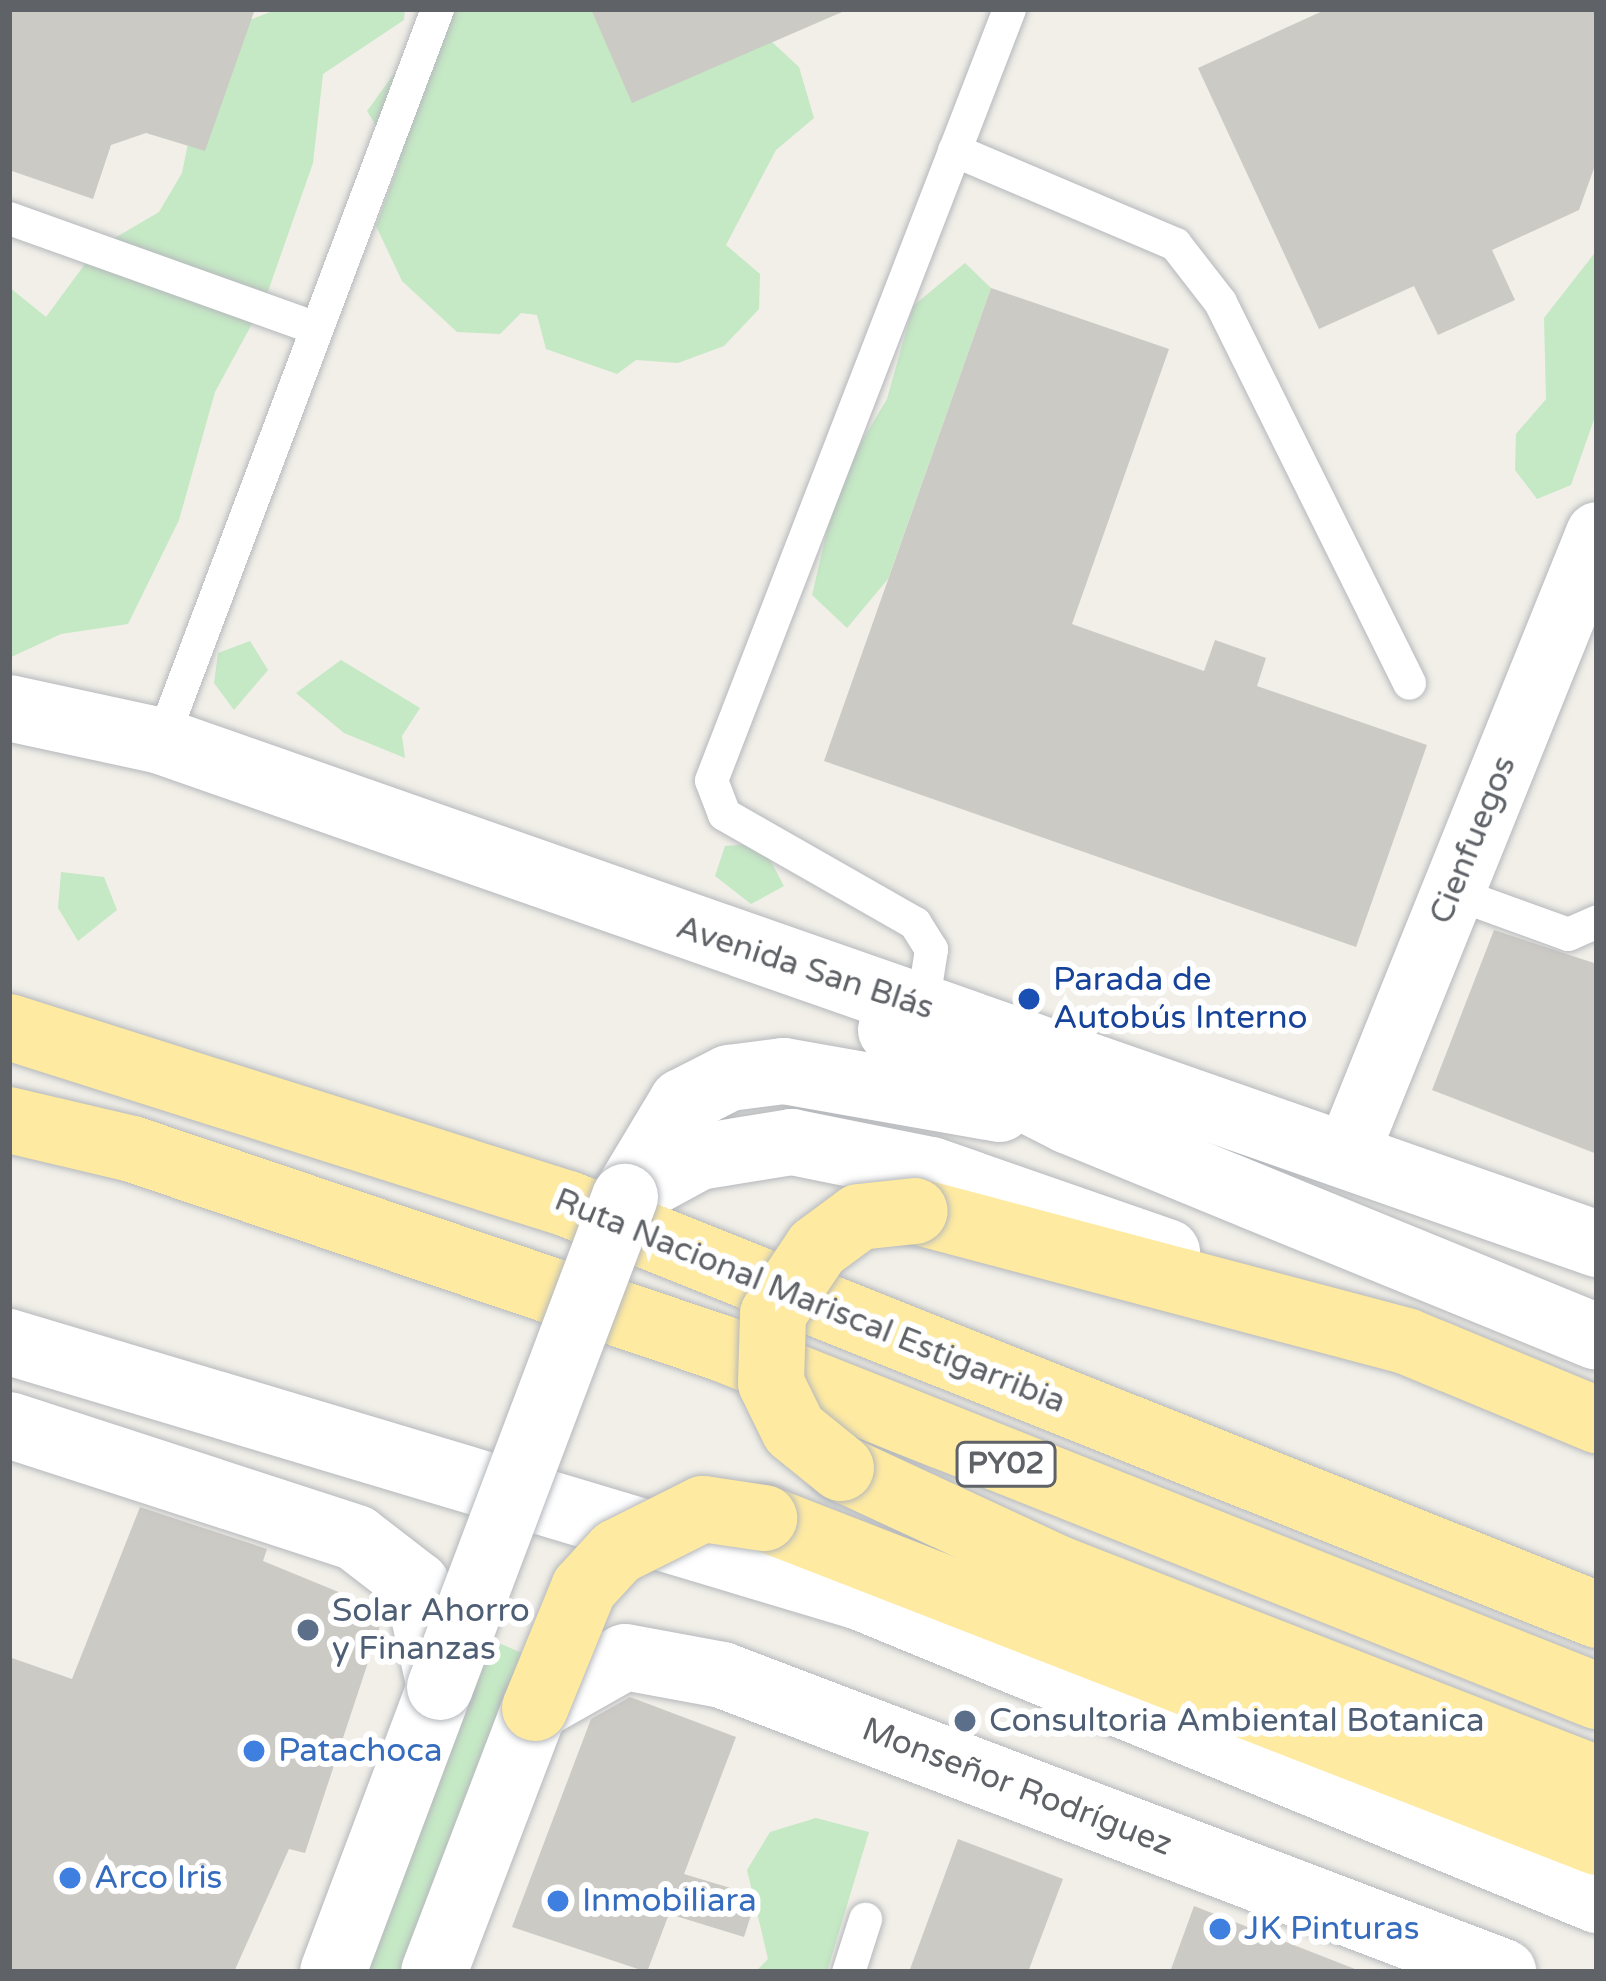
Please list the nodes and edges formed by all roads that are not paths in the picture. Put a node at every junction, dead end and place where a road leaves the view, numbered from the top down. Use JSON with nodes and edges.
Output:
{"nodes":[{"id":1,"x":437,"y":9,"type":"edge"},
{"id":2,"x":1009,"y":9,"type":"edge"},
{"id":3,"x":954,"y":150,"type":"junction"},
{"id":4,"x":9,"y":218,"type":"edge"},
{"id":5,"x":310,"y":326,"type":"junction"},
{"id":6,"x":1597,"y":533,"type":"edge"},
{"id":7,"x":1409,"y":683,"type":"dead end"},
{"id":8,"x":9,"y":708,"type":"edge"},
{"id":9,"x":161,"y":741,"type":"junction"},
{"id":10,"x":1452,"y":892,"type":"junction"},
{"id":11,"x":1597,"y":920,"type":"edge"},
{"id":12,"x":715,"y":940,"type":"junction"},
{"id":13,"x":922,"y":1006,"type":"junction"},
{"id":14,"x":9,"y":1027,"type":"edge"},
{"id":15,"x":9,"y":1120,"type":"edge"},
{"id":16,"x":1069,"y":1121,"type":"junction"},
{"id":17,"x":1349,"y":1148,"type":"junction"},
{"id":18,"x":625,"y":1197,"type":"junction"},
{"id":19,"x":1597,"y":1244,"type":"edge"},
{"id":20,"x":1597,"y":1337,"type":"edge"},
{"id":21,"x":9,"y":1342,"type":"edge"},
{"id":22,"x":1406,"y":1342,"type":"junction"},
{"id":23,"x":1597,"y":1420,"type":"edge"},
{"id":24,"x":9,"y":1425,"type":"edge"},
{"id":25,"x":1326,"y":1506,"type":"junction"},
{"id":26,"x":1597,"y":1566,"type":"edge"},
{"id":27,"x":1597,"y":1615,"type":"edge"},
{"id":28,"x":440,"y":1687,"type":"junction"},
{"id":29,"x":1597,"y":1696,"type":"edge"},
{"id":30,"x":535,"y":1708,"type":"junction"},
{"id":31,"x":1597,"y":1779,"type":"edge"},
{"id":32,"x":1597,"y":1842,"type":"edge"},
{"id":33,"x":1597,"y":1900,"type":"edge"},
{"id":34,"x":865,"y":1919,"type":"dead end"},
{"id":35,"x":333,"y":1972,"type":"edge"},
{"id":36,"x":434,"y":1972,"type":"edge"},
{"id":37,"x":848,"y":1972,"type":"edge"},
{"id":38,"x":1503,"y":1972,"type":"edge"}],
"edges":[{"from":1,"to":5,"type":"lane"},
{"from":2,"to":3,"type":"lane"},
{"from":3,"to":7,"type":"lane"},
{"from":3,"to":13,"type":"lane"},
{"from":4,"to":5,"type":"lane"},
{"from":5,"to":9,"type":"lane"},
{"from":6,"to":10,"type":"street","name":"Cienfuegos"},
{"from":8,"to":9,"type":"street","name":"Avenida San Blás"},
{"from":9,"to":12,"type":"street","name":"Avenida San Blás"},
{"from":10,"to":11,"type":"lane"},
{"from":10,"to":17,"type":"street","name":"Cienfuegos"},
{"from":12,"to":13,"type":"street","name":"Avenida San Blás"},
{"from":12,"to":16,"type":"street"},
{"from":13,"to":17,"type":"street","name":"Avenida San Blás"},
{"from":14,"to":25,"type":"highway","name":"Ruta Nacional Mariscal Estigarribia","number":"PY02"},
{"from":15,"to":29,"type":"highway","number":"PY02"},
{"from":16,"to":18,"type":"street"},
{"from":16,"to":20,"type":"street"},
{"from":17,"to":19,"type":"street","name":"Avenida San Blás"},
{"from":18,"to":22,"type":"street"},
{"from":18,"to":28,"type":"street","bridge":true},
{"from":21,"to":33,"type":"street"},
{"from":22,"to":23,"type":"highway"},
{"from":22,"to":31,"type":"highway","bridge":true},
{"from":24,"to":28,"type":"street"},
{"from":25,"to":26,"type":"highway"},
{"from":25,"to":27,"type":"highway","name":"Ruta Nacional Mariscal Estigarribia","number":"PY02"},
{"from":28,"to":35,"type":"street"},
{"from":30,"to":32,"type":"highway","bridge":true},
{"from":30,"to":36,"type":"street"},
{"from":30,"to":38,"type":"street","name":"Monseñor Rodríguez"},
{"from":34,"to":37,"type":"lane"}]}
